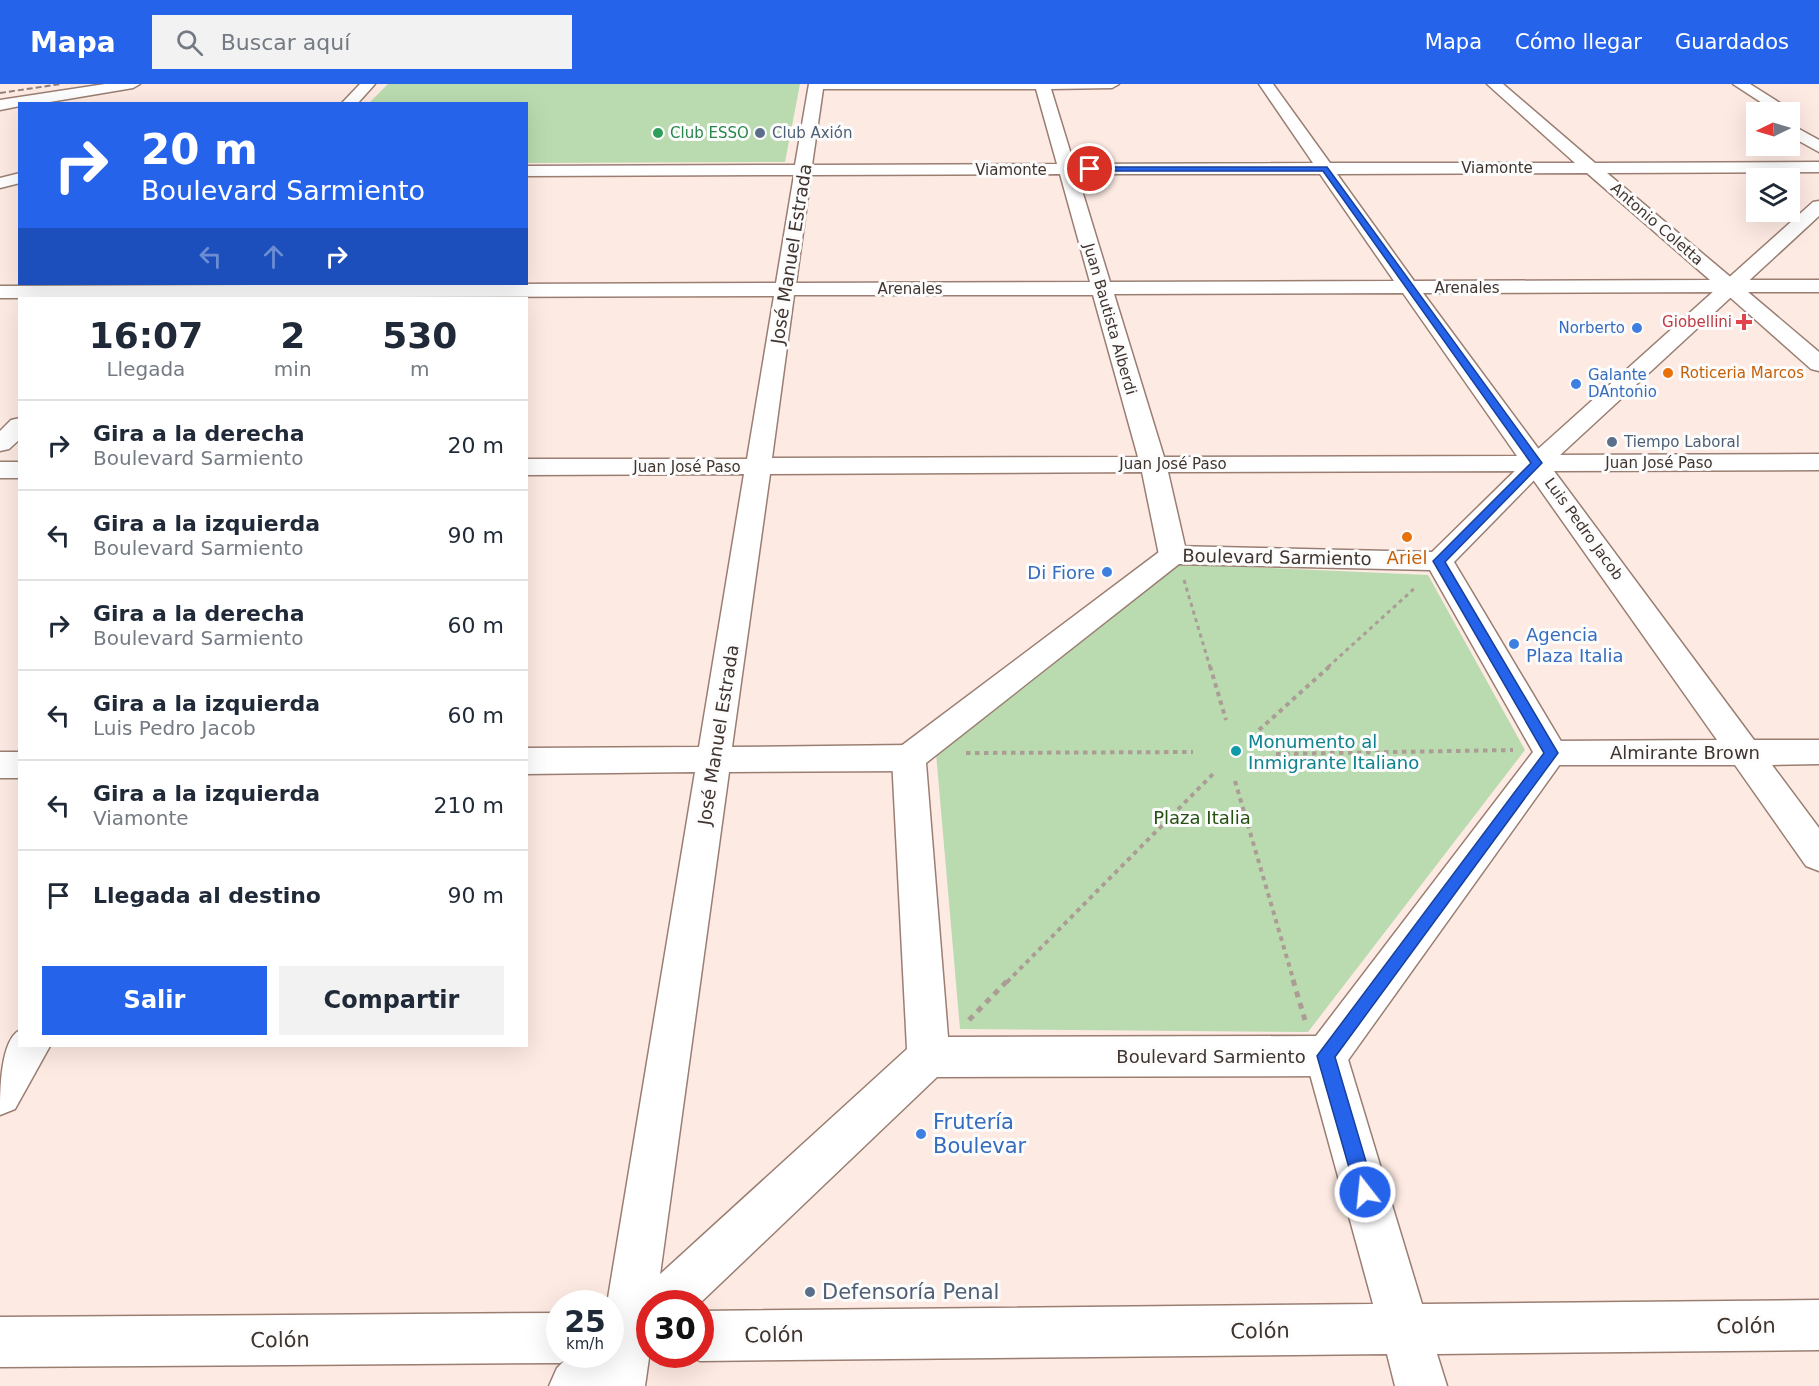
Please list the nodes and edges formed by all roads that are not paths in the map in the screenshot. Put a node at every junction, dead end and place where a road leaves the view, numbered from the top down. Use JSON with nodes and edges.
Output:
{"nodes":[{"id":1,"x":133,"y":84,"type":"edge"},
{"id":2,"x":368,"y":84,"type":"edge"},
{"id":3,"x":816,"y":84,"type":"edge"},
{"id":4,"x":1042,"y":84,"type":"edge"},
{"id":5,"x":1112,"y":84,"type":"edge"},
{"id":6,"x":1266,"y":84,"type":"edge"},
{"id":7,"x":1494,"y":84,"type":"edge"},
{"id":8,"x":1734,"y":87,"type":"edge"},
{"id":9,"x":18,"y":102,"type":"edge"},
{"id":10,"x":19,"y":102,"type":"edge"},
{"id":11,"x":350,"y":102,"type":"edge"},
{"id":12,"x":1752,"y":102,"type":"edge"},
{"id":13,"x":1765,"y":102,"type":"edge"},
{"id":14,"x":0,"y":105,"type":"edge"},
{"id":15,"x":1800,"y":120,"type":"edge"},
{"id":16,"x":1819,"y":132,"type":"edge"},
{"id":17,"x":1800,"y":135,"type":"edge"},
{"id":18,"x":1819,"y":147,"type":"edge"},
{"id":19,"x":1819,"y":167,"type":"edge"},
{"id":20,"x":1592,"y":168,"type":"junction"},
{"id":21,"x":1066,"y":169,"type":"junction"},
{"id":22,"x":1325,"y":169,"type":"junction"},
{"id":23,"x":803,"y":171,"type":"junction"},
{"id":24,"x":533,"y":177,"type":"edge"},
{"id":25,"x":1819,"y":206,"type":"edge"},
{"id":26,"x":1819,"y":286,"type":"edge"},
{"id":27,"x":1729,"y":287,"type":"junction"},
{"id":28,"x":1409,"y":288,"type":"junction"},
{"id":29,"x":1101,"y":289,"type":"junction"},
{"id":30,"x":785,"y":290,"type":"junction"},
{"id":31,"x":156,"y":291,"type":"edge"},
{"id":32,"x":471,"y":291,"type":"edge"},
{"id":33,"x":0,"y":292,"type":"edge"},
{"id":34,"x":1819,"y":364,"type":"edge"},
{"id":35,"x":18,"y":426,"type":"edge"},
{"id":36,"x":0,"y":444,"type":"edge"},
{"id":37,"x":1819,"y":462,"type":"edge"},
{"id":38,"x":1536,"y":463,"type":"junction"},
{"id":39,"x":1153,"y":464,"type":"junction"},
{"id":40,"x":759,"y":466,"type":"junction"},
{"id":41,"x":528,"y":467,"type":"edge"},
{"id":42,"x":0,"y":470,"type":"edge"},
{"id":43,"x":18,"y":470,"type":"edge"},
{"id":44,"x":1178,"y":565,"type":"junction"},
{"id":45,"x":1429,"y":572,"type":"junction"},
{"id":46,"x":1538,"y":751,"type":"junction"},
{"id":47,"x":1744,"y":752,"type":"junction"},
{"id":48,"x":1819,"y":752,"type":"edge"},
{"id":49,"x":909,"y":758,"type":"junction"},
{"id":50,"x":714,"y":759,"type":"junction"},
{"id":51,"x":528,"y":761,"type":"edge"},
{"id":52,"x":0,"y":765,"type":"edge"},
{"id":53,"x":18,"y":765,"type":"edge"},
{"id":54,"x":1819,"y":856,"type":"edge"},
{"id":55,"x":1317,"y":1044,"type":"junction"},
{"id":56,"x":28,"y":1047,"type":"edge"},
{"id":57,"x":928,"y":1057,"type":"junction"},
{"id":58,"x":0,"y":1094,"type":"edge"},
{"id":59,"x":678,"y":1290,"type":"edge"},
{"id":60,"x":1819,"y":1325,"type":"edge"},
{"id":61,"x":1404,"y":1329,"type":"junction"},
{"id":62,"x":714,"y":1336,"type":"edge"},
{"id":63,"x":546,"y":1338,"type":"edge"},
{"id":64,"x":626,"y":1339,"type":"edge"},
{"id":65,"x":0,"y":1342,"type":"edge"},
{"id":66,"x":575,"y":1386,"type":"edge"},
{"id":67,"x":619,"y":1386,"type":"edge"},
{"id":68,"x":1421,"y":1386,"type":"edge"}],
"edges":[{"from":1,"to":10,"type":"street"},
{"from":2,"to":11,"type":"street"},
{"from":3,"to":4,"type":"street"},
{"from":3,"to":23,"type":"street","name":"José Manuel Estrada"},
{"from":4,"to":5,"type":"street"},
{"from":4,"to":21,"type":"street","name":"Juan Bautista Alberdi"},
{"from":6,"to":22,"type":"street","name":"Luis Pedro Jacob"},
{"from":7,"to":20,"type":"street","name":"Antonio Coletta"},
{"from":8,"to":12,"type":"street"},
{"from":8,"to":13,"type":"street"},
{"from":9,"to":14,"type":"street"},
{"from":15,"to":16,"type":"street"},
{"from":17,"to":18,"type":"street"},
{"from":19,"to":20,"type":"street","name":"Viamonte"},
{"from":20,"to":22,"type":"street","name":"Viamonte"},
{"from":20,"to":27,"type":"street","name":"Antonio Coletta"},
{"from":21,"to":22,"type":"street","name":"Viamonte"},
{"from":21,"to":23,"type":"street","name":"Viamonte"},
{"from":21,"to":29,"type":"street","name":"Juan Bautista Alberdi"},
{"from":22,"to":28,"type":"street","name":"Luis Pedro Jacob"},
{"from":23,"to":24,"type":"street","name":"Viamonte"},
{"from":23,"to":30,"type":"street","name":"José Manuel Estrada"},
{"from":25,"to":27,"type":"street"},
{"from":26,"to":27,"type":"street","name":"Arenales"},
{"from":27,"to":28,"type":"street","name":"Arenales"},
{"from":27,"to":34,"type":"street","name":"Antonio Coletta"},
{"from":27,"to":38,"type":"street"},
{"from":28,"to":29,"type":"street","name":"Arenales"},
{"from":28,"to":38,"type":"street","name":"Luis Pedro Jacob"},
{"from":29,"to":30,"type":"street","name":"Arenales"},
{"from":29,"to":39,"type":"street","name":"Juan Bautista Alberdi"},
{"from":30,"to":32,"type":"street","name":"Arenales"},
{"from":30,"to":40,"type":"street","name":"José Manuel Estrada"},
{"from":31,"to":32,"type":"street","name":"Arenales"},
{"from":31,"to":33,"type":"street","name":"Arenales"},
{"from":35,"to":36,"type":"street"},
{"from":37,"to":38,"type":"street","name":"Juan José Paso"},
{"from":38,"to":39,"type":"street","name":"Juan José Paso"},
{"from":38,"to":45,"type":"street"},
{"from":38,"to":47,"type":"street","name":"Luis Pedro Jacob"},
{"from":39,"to":40,"type":"street","name":"Juan José Paso"},
{"from":39,"to":44,"type":"street","name":"Juan Bautista Alberdi"},
{"from":40,"to":41,"type":"street","name":"Juan José Paso"},
{"from":40,"to":50,"type":"street","name":"José Manuel Estrada"},
{"from":42,"to":43,"type":"street"},
{"from":44,"to":45,"type":"street","name":"Boulevard Sarmiento"},
{"from":44,"to":49,"type":"street","name":"Boulevard Sarmiento"},
{"from":45,"to":46,"type":"street"},
{"from":46,"to":47,"type":"street","name":"Almirante Brown"},
{"from":46,"to":55,"type":"street","name":"Boulevard Sarmiento"},
{"from":47,"to":48,"type":"street","name":"Almirante Brown"},
{"from":47,"to":54,"type":"street","name":"Luis Pedro Jacob"},
{"from":49,"to":50,"type":"street"},
{"from":49,"to":57,"type":"street"},
{"from":50,"to":51,"type":"street"},
{"from":50,"to":64,"type":"street","name":"José Manuel Estrada"},
{"from":52,"to":53,"type":"street"},
{"from":55,"to":57,"type":"street","name":"Boulevard Sarmiento"},
{"from":55,"to":61,"type":"street"},
{"from":56,"to":58,"type":"street"},
{"from":57,"to":59,"type":"street"},
{"from":60,"to":61,"type":"street","name":"Colón"},
{"from":61,"to":62,"type":"street","name":"Colón"},
{"from":61,"to":68,"type":"street"},
{"from":63,"to":65,"type":"street","name":"Colón"},
{"from":64,"to":66,"type":"street"},
{"from":64,"to":67,"type":"street","name":"José Manuel Estrada"}]}
